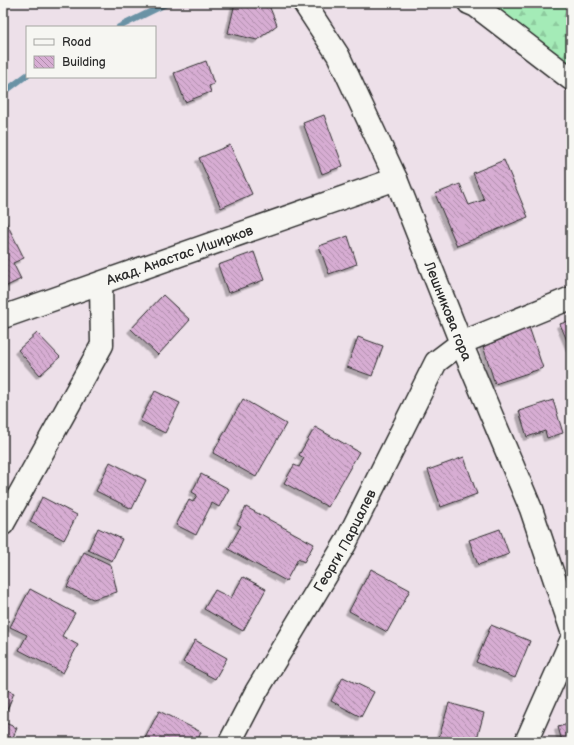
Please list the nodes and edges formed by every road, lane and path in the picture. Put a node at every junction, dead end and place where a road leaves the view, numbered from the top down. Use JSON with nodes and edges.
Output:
{"nodes":[{"id":1,"x":304,"y":3,"type":"edge"},
{"id":2,"x":469,"y":3,"type":"edge"},
{"id":3,"x":570,"y":78,"type":"edge"},
{"id":4,"x":396,"y":179,"type":"junction"},
{"id":5,"x":101,"y":283,"type":"junction"},
{"id":6,"x":571,"y":298,"type":"edge"},
{"id":7,"x":3,"y":317,"type":"edge"},
{"id":8,"x":461,"y":343,"type":"junction"},
{"id":9,"x":3,"y":524,"type":"edge"},
{"id":10,"x":571,"y":628,"type":"edge"},
{"id":11,"x":571,"y":641,"type":"edge"},
{"id":12,"x":230,"y":742,"type":"edge"},
{"id":13,"x":526,"y":742,"type":"edge"}],
"edges":[{"from":1,"to":4,"type":"street","name":"Лешникова гора"},
{"from":2,"to":3,"type":"street"},
{"from":4,"to":5,"type":"street","name":"Акад. Анастас Иширков"},
{"from":4,"to":8,"type":"street","name":"Лешникова гора"},
{"from":5,"to":7,"type":"street"},
{"from":5,"to":9,"type":"street","name":"Акад. Анастас Иширков"},
{"from":6,"to":8,"type":"street","name":"Георги Парцалев"},
{"from":8,"to":10,"type":"street","name":"Лешникова гора"},
{"from":8,"to":12,"type":"street","name":"Георги Парцалев"},
{"from":11,"to":13,"type":"street"}]}
